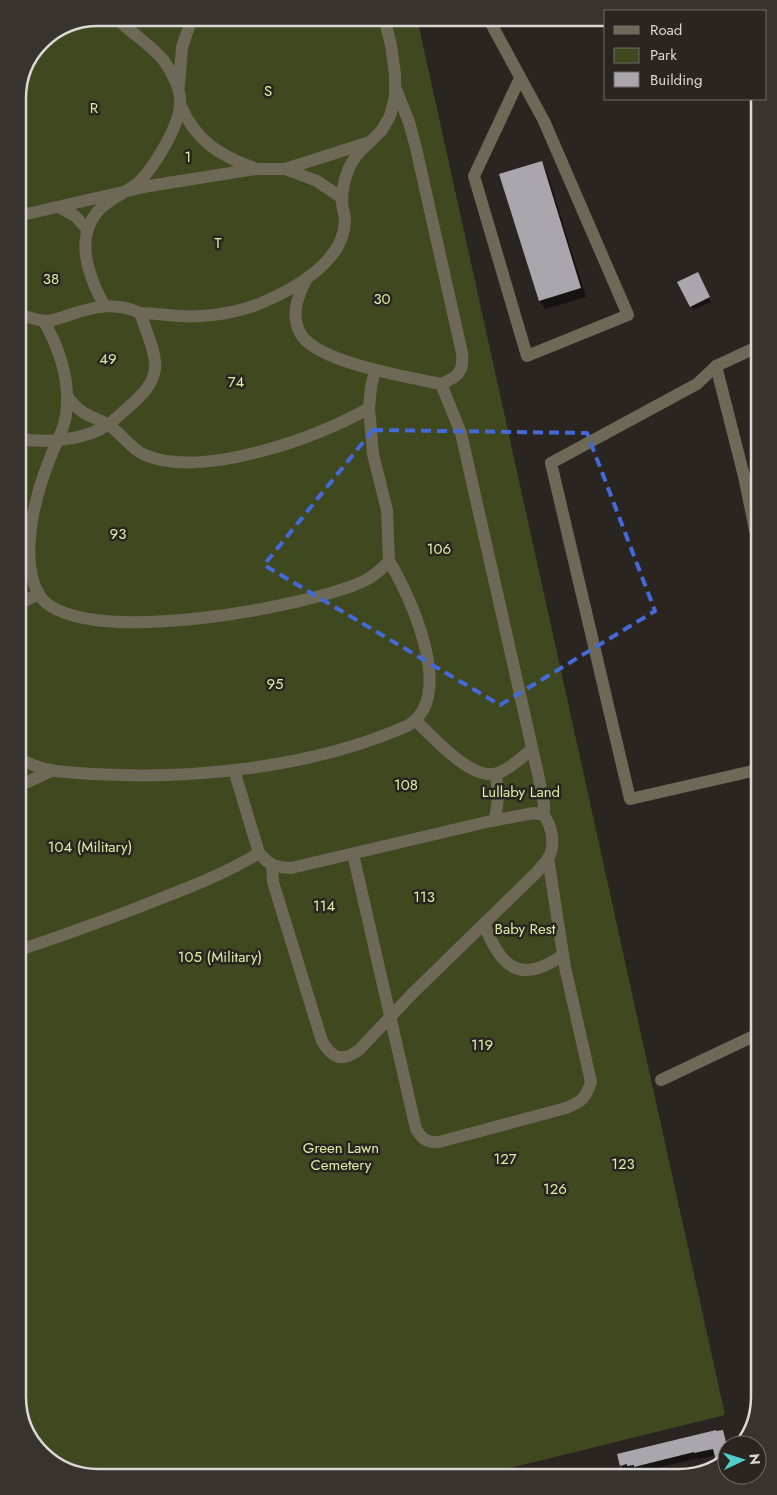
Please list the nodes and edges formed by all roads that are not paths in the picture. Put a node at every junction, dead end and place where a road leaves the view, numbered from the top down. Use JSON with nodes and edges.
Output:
{"nodes":[{"id":1,"x":124,"y":26,"type":"edge"},
{"id":2,"x":189,"y":26,"type":"edge"},
{"id":3,"x":386,"y":26,"type":"edge"},
{"id":4,"x":492,"y":26,"type":"edge"},
{"id":5,"x":520,"y":78,"type":"junction"},
{"id":6,"x":395,"y":87,"type":"junction"},
{"id":7,"x":178,"y":90,"type":"junction"},
{"id":8,"x":181,"y":106,"type":"junction"},
{"id":9,"x":370,"y":142,"type":"junction"},
{"id":10,"x":285,"y":168,"type":"junction"},
{"id":11,"x":256,"y":169,"type":"junction"},
{"id":12,"x":123,"y":192,"type":"junction"},
{"id":13,"x":342,"y":198,"type":"junction"},
{"id":14,"x":59,"y":207,"type":"junction"},
{"id":15,"x":26,"y":214,"type":"edge"},
{"id":16,"x":87,"y":229,"type":"junction"},
{"id":17,"x":307,"y":278,"type":"junction"},
{"id":18,"x":104,"y":306,"type":"junction"},
{"id":19,"x":140,"y":314,"type":"junction"},
{"id":20,"x":26,"y":316,"type":"edge"},
{"id":21,"x":44,"y":321,"type":"junction"},
{"id":22,"x":751,"y":349,"type":"edge"},
{"id":23,"x":716,"y":366,"type":"junction"},
{"id":24,"x":375,"y":370,"type":"junction"},
{"id":25,"x":441,"y":384,"type":"junction"},
{"id":26,"x":68,"y":396,"type":"junction"},
{"id":27,"x":369,"y":408,"type":"junction"},
{"id":28,"x":108,"y":424,"type":"junction"},
{"id":29,"x":26,"y":440,"type":"edge"},
{"id":30,"x":57,"y":440,"type":"junction"},
{"id":31,"x":751,"y":510,"type":"edge"},
{"id":32,"x":26,"y":555,"type":"edge"},
{"id":33,"x":26,"y":560,"type":"edge"},
{"id":34,"x":389,"y":561,"type":"junction"},
{"id":35,"x":39,"y":594,"type":"junction"},
{"id":36,"x":26,"y":601,"type":"edge"},
{"id":37,"x":416,"y":721,"type":"junction"},
{"id":38,"x":532,"y":749,"type":"junction"},
{"id":39,"x":26,"y":762,"type":"edge"},
{"id":40,"x":234,"y":770,"type":"junction"},
{"id":41,"x":51,"y":771,"type":"junction"},
{"id":42,"x":751,"y":771,"type":"edge"},
{"id":43,"x":496,"y":774,"type":"junction"},
{"id":44,"x":26,"y":783,"type":"edge"},
{"id":45,"x":544,"y":815,"type":"junction"},
{"id":46,"x":495,"y":820,"type":"junction"},
{"id":47,"x":260,"y":853,"type":"junction"},
{"id":48,"x":352,"y":854,"type":"junction"},
{"id":49,"x":548,"y":858,"type":"junction"},
{"id":50,"x":272,"y":865,"type":"junction"},
{"id":51,"x":484,"y":924,"type":"junction"},
{"id":52,"x":26,"y":948,"type":"edge"},
{"id":53,"x":563,"y":955,"type":"junction"},
{"id":54,"x":390,"y":1018,"type":"junction"},
{"id":55,"x":751,"y":1037,"type":"edge"},
{"id":56,"x":661,"y":1080,"type":"dead end"}],
"edges":[{"from":1,"to":7,"type":"lane"},
{"from":2,"to":7,"type":"lane"},
{"from":3,"to":6,"type":"lane"},
{"from":4,"to":5,"type":"lane"},
{"from":5,"to":5,"type":"lane"},
{"from":6,"to":9,"type":"lane"},
{"from":6,"to":25,"type":"lane"},
{"from":7,"to":8,"type":"lane"},
{"from":8,"to":11,"type":"lane"},
{"from":8,"to":12,"type":"lane"},
{"from":9,"to":10,"type":"lane"},
{"from":9,"to":13,"type":"lane"},
{"from":10,"to":11,"type":"lane"},
{"from":10,"to":13,"type":"lane"},
{"from":11,"to":12,"type":"lane"},
{"from":12,"to":14,"type":"lane"},
{"from":12,"to":16,"type":"lane"},
{"from":13,"to":17,"type":"lane"},
{"from":14,"to":15,"type":"lane"},
{"from":14,"to":16,"type":"lane"},
{"from":16,"to":18,"type":"lane"},
{"from":17,"to":19,"type":"lane"},
{"from":17,"to":24,"type":"lane"},
{"from":18,"to":19,"type":"lane"},
{"from":18,"to":21,"type":"lane"},
{"from":19,"to":28,"type":"lane"},
{"from":20,"to":21,"type":"lane"},
{"from":21,"to":26,"type":"lane"},
{"from":22,"to":23,"type":"lane"},
{"from":23,"to":31,"type":"lane"},
{"from":23,"to":42,"type":"lane"},
{"from":24,"to":25,"type":"lane"},
{"from":24,"to":27,"type":"lane"},
{"from":25,"to":38,"type":"lane"},
{"from":26,"to":28,"type":"lane"},
{"from":26,"to":30,"type":"lane"},
{"from":27,"to":28,"type":"lane"},
{"from":27,"to":34,"type":"lane"},
{"from":28,"to":30,"type":"lane"},
{"from":29,"to":30,"type":"lane"},
{"from":30,"to":32,"type":"lane"},
{"from":33,"to":35,"type":"lane"},
{"from":34,"to":35,"type":"lane"},
{"from":34,"to":37,"type":"lane"},
{"from":35,"to":36,"type":"lane"},
{"from":37,"to":40,"type":"lane"},
{"from":37,"to":43,"type":"lane"},
{"from":38,"to":43,"type":"lane"},
{"from":38,"to":45,"type":"lane"},
{"from":39,"to":41,"type":"lane"},
{"from":40,"to":41,"type":"lane"},
{"from":40,"to":47,"type":"lane"},
{"from":41,"to":44,"type":"lane"},
{"from":43,"to":46,"type":"lane"},
{"from":45,"to":46,"type":"lane"},
{"from":45,"to":49,"type":"lane"},
{"from":46,"to":48,"type":"lane"},
{"from":47,"to":50,"type":"lane"},
{"from":47,"to":52,"type":"lane"},
{"from":48,"to":50,"type":"lane"},
{"from":48,"to":54,"type":"lane"},
{"from":49,"to":51,"type":"lane"},
{"from":49,"to":53,"type":"lane"},
{"from":50,"to":54,"type":"lane"},
{"from":51,"to":53,"type":"lane"},
{"from":51,"to":54,"type":"lane"},
{"from":53,"to":54,"type":"lane"},
{"from":55,"to":56,"type":"lane"}]}
